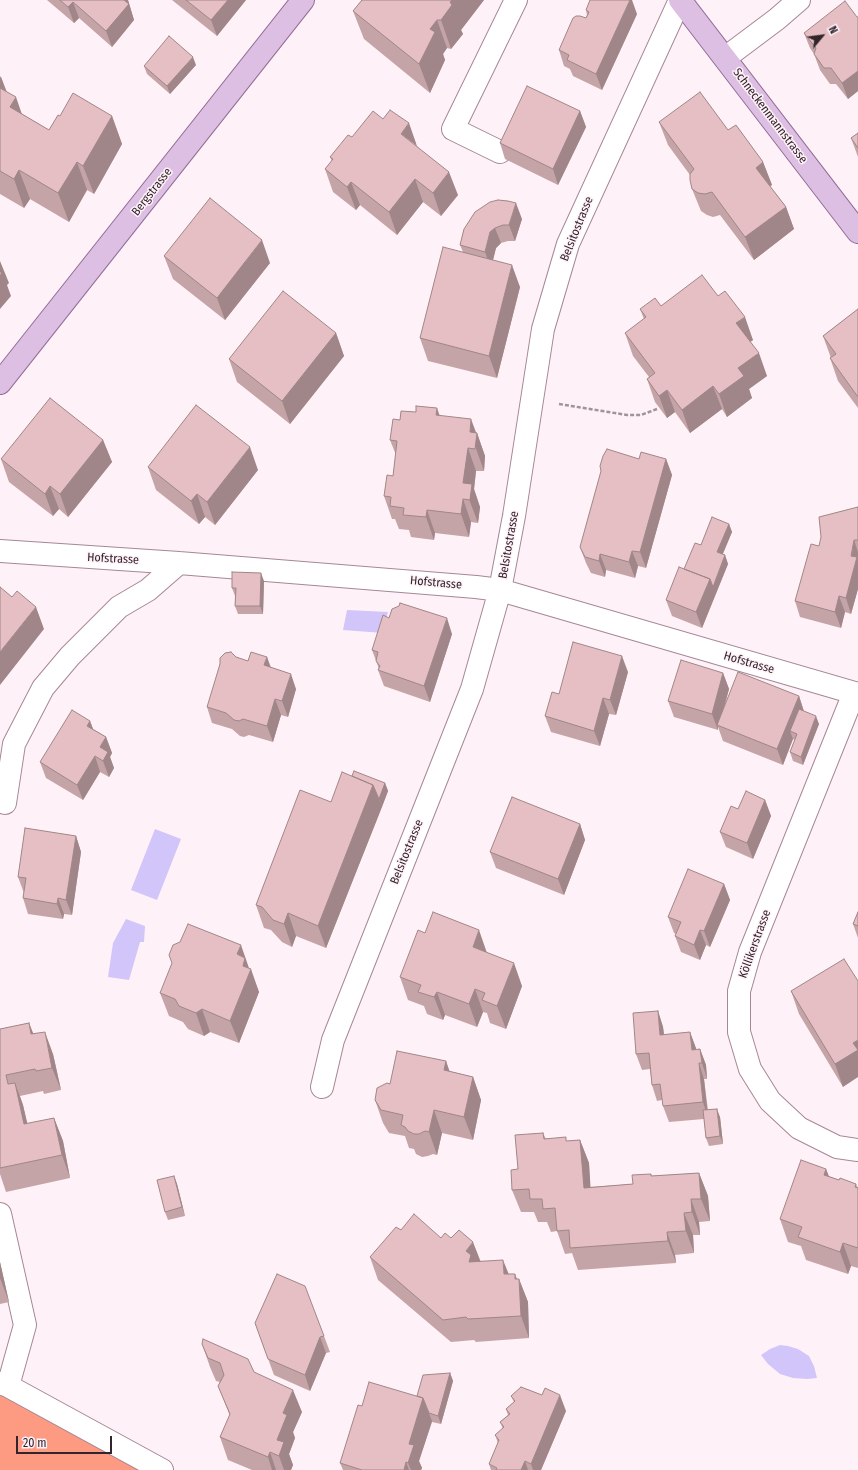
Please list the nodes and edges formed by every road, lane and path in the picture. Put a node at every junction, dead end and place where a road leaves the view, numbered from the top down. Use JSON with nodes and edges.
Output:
{"nodes":[{"id":1,"x":304,"y":0,"type":"edge"},
{"id":2,"x":516,"y":0,"type":"edge"},
{"id":3,"x":680,"y":0,"type":"edge"},
{"id":4,"x":799,"y":0,"type":"edge"},
{"id":5,"x":726,"y":58,"type":"junction"},
{"id":6,"x":500,"y":152,"type":"edge"},
{"id":7,"x":858,"y":232,"type":"edge"},
{"id":8,"x":0,"y":383,"type":"edge"},
{"id":9,"x":570,"y":406,"type":"dead end"},
{"id":10,"x":657,"y":409,"type":"edge"},
{"id":11,"x":0,"y":551,"type":"edge"},
{"id":12,"x":179,"y":562,"type":"junction"},
{"id":13,"x":500,"y":590,"type":"junction"},
{"id":14,"x":856,"y":694,"type":"edge"},
{"id":15,"x":5,"y":803,"type":"dead end"},
{"id":16,"x":322,"y":1087,"type":"dead end"},
{"id":17,"x":858,"y":1150,"type":"edge"},
{"id":18,"x":0,"y":1214,"type":"edge"},
{"id":19,"x":4,"y":1385,"type":"edge"},
{"id":20,"x":162,"y":1470,"type":"edge"}],
"edges":[{"from":1,"to":8,"type":"main road","name":"Bergstrasse"},
{"from":2,"to":6,"type":"street"},
{"from":3,"to":5,"type":"main road","name":"Schneckenmannstrasse"},
{"from":3,"to":13,"type":"street","name":"Belsitostrasse"},
{"from":4,"to":5,"type":"street"},
{"from":5,"to":7,"type":"main road","name":"Schneckenmannstrasse"},
{"from":9,"to":10,"type":"path"},
{"from":11,"to":12,"type":"street","name":"Hofstrasse"},
{"from":12,"to":13,"type":"street","name":"Hofstrasse"},
{"from":12,"to":15,"type":"street"},
{"from":13,"to":14,"type":"street","name":"Hofstrasse"},
{"from":13,"to":16,"type":"street","name":"Belsitostrasse"},
{"from":14,"to":17,"type":"street","name":"Köllikerstrasse"},
{"from":18,"to":19,"type":"street"},
{"from":19,"to":20,"type":"street"}]}
